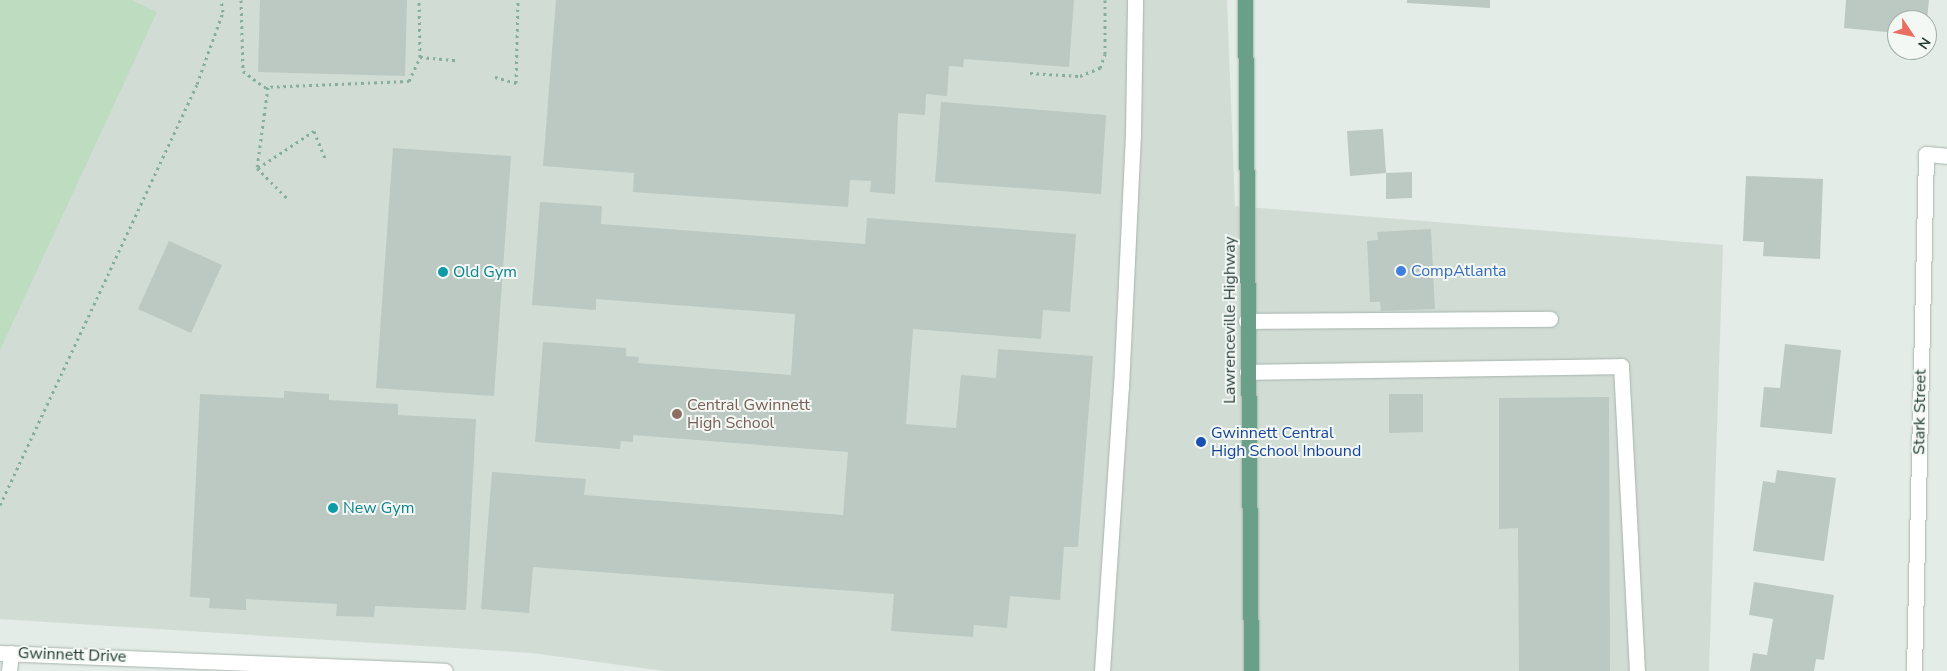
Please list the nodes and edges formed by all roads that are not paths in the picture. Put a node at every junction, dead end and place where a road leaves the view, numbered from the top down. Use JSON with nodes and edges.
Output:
{"nodes":[{"id":1,"x":1135,"y":0,"type":"edge"},
{"id":2,"x":1245,"y":0,"type":"edge"},
{"id":3,"x":1947,"y":156,"type":"edge"},
{"id":4,"x":1550,"y":319,"type":"dead end"},
{"id":5,"x":1246,"y":321,"type":"junction"},
{"id":6,"x":1246,"y":372,"type":"junction"},
{"id":7,"x":5,"y":653,"type":"edge"},
{"id":8,"x":252,"y":666,"type":"edge"},
{"id":9,"x":331,"y":668,"type":"edge"},
{"id":10,"x":9,"y":671,"type":"edge"},
{"id":11,"x":445,"y":671,"type":"edge"},
{"id":12,"x":1102,"y":671,"type":"edge"},
{"id":13,"x":1251,"y":671,"type":"edge"},
{"id":14,"x":1637,"y":671,"type":"edge"},
{"id":15,"x":1914,"y":671,"type":"edge"}],
"edges":[{"from":1,"to":12,"type":"street"},
{"from":2,"to":5,"type":"main road","name":"Lawrenceville Highway"},
{"from":3,"to":15,"type":"street","name":"Stark Street"},
{"from":4,"to":5,"type":"street"},
{"from":5,"to":6,"type":"main road","name":"Lawrenceville Highway"},
{"from":6,"to":13,"type":"main road","name":"Lawrenceville Highway"},
{"from":6,"to":14,"type":"street"},
{"from":7,"to":8,"type":"street","name":"Gwinnett Drive"},
{"from":7,"to":10,"type":"street"},
{"from":8,"to":9,"type":"street","name":"Gwinnett Drive"},
{"from":9,"to":11,"type":"street","name":"Gwinnett Drive"}]}
